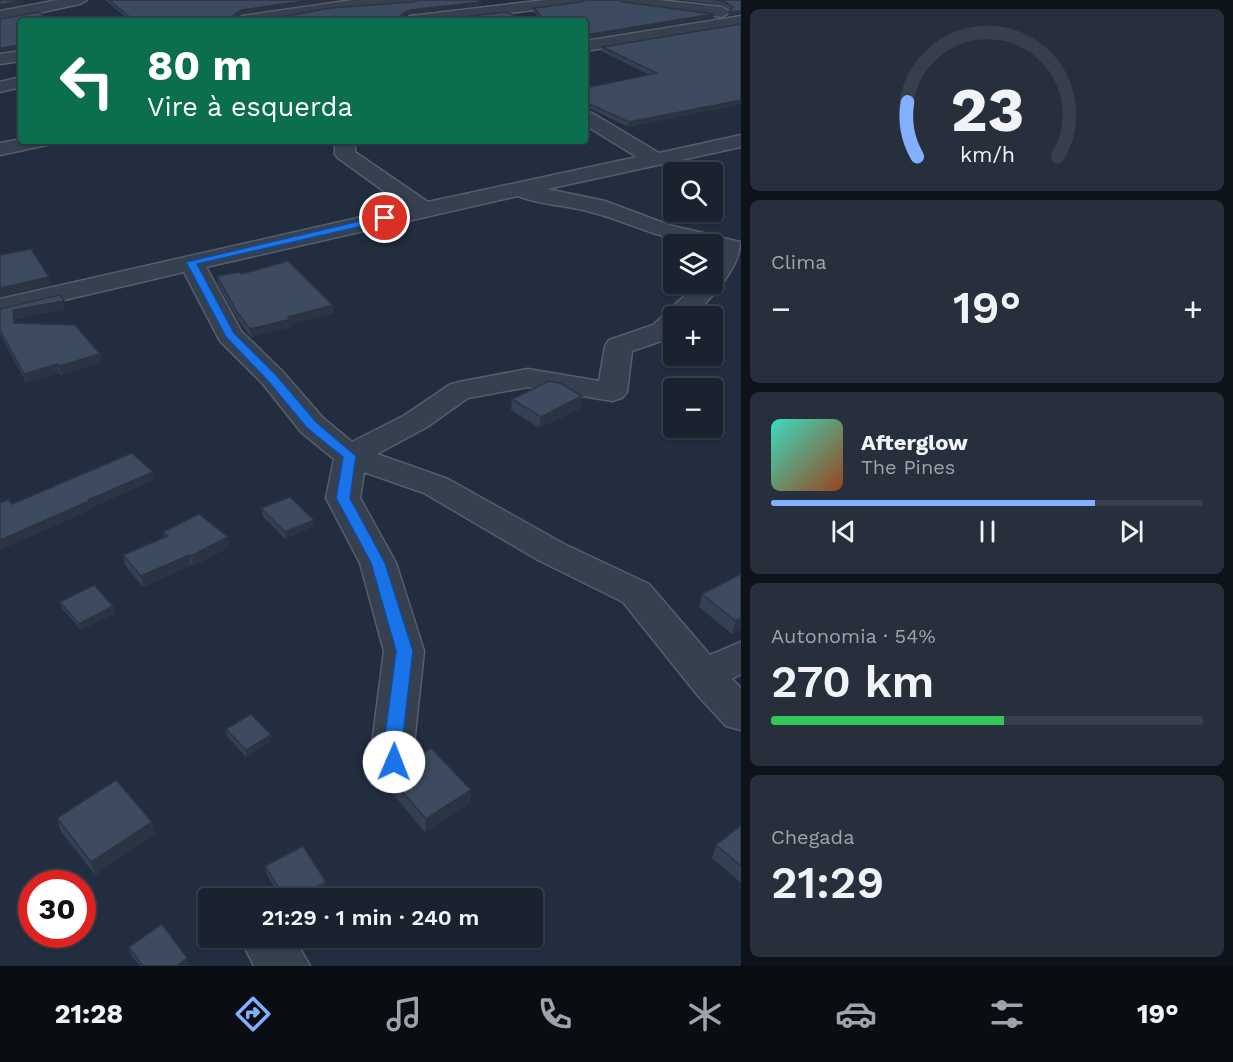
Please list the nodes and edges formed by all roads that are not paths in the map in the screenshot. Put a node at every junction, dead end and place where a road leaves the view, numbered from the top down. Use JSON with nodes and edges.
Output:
{"nodes":[{"id":1,"x":80,"y":0,"type":"edge"},
{"id":2,"x":273,"y":0,"type":"edge"},
{"id":3,"x":413,"y":0,"type":"edge"},
{"id":4,"x":581,"y":0,"type":"edge"},
{"id":5,"x":623,"y":0,"type":"edge"},
{"id":6,"x":288,"y":13,"type":"junction"},
{"id":7,"x":741,"y":15,"type":"edge"},
{"id":8,"x":0,"y":16,"type":"edge"},
{"id":9,"x":259,"y":18,"type":"edge"},
{"id":10,"x":434,"y":18,"type":"edge"},
{"id":11,"x":741,"y":21,"type":"edge"},
{"id":12,"x":588,"y":46,"type":"edge"},
{"id":13,"x":18,"y":56,"type":"edge"},
{"id":14,"x":0,"y":59,"type":"edge"},
{"id":15,"x":18,"y":83,"type":"edge"},
{"id":16,"x":0,"y":87,"type":"edge"},
{"id":17,"x":588,"y":119,"type":"edge"},
{"id":18,"x":741,"y":141,"type":"edge"},
{"id":19,"x":25,"y":144,"type":"edge"},
{"id":20,"x":345,"y":144,"type":"edge"},
{"id":21,"x":0,"y":149,"type":"edge"},
{"id":22,"x":655,"y":159,"type":"junction"},
{"id":23,"x":513,"y":190,"type":"junction"},
{"id":24,"x":424,"y":209,"type":"junction"},
{"id":25,"x":678,"y":234,"type":"edge"},
{"id":26,"x":723,"y":245,"type":"edge"},
{"id":27,"x":191,"y":262,"type":"junction"},
{"id":28,"x":723,"y":263,"type":"edge"},
{"id":29,"x":700,"y":294,"type":"edge"},
{"id":30,"x":688,"y":306,"type":"edge"},
{"id":31,"x":0,"y":307,"type":"edge"},
{"id":32,"x":663,"y":331,"type":"edge"},
{"id":33,"x":350,"y":456,"type":"junction"},
{"id":34,"x":741,"y":657,"type":"edge"},
{"id":35,"x":704,"y":675,"type":"junction"},
{"id":36,"x":741,"y":714,"type":"edge"},
{"id":37,"x":394,"y":762,"type":"dead end"},
{"id":38,"x":272,"y":948,"type":"edge"},
{"id":39,"x":284,"y":966,"type":"edge"}],
"edges":[{"from":1,"to":8,"type":"street"},
{"from":2,"to":6,"type":"street"},
{"from":3,"to":6,"type":"street"},
{"from":4,"to":10,"type":"street"},
{"from":5,"to":7,"type":"street"},
{"from":6,"to":9,"type":"street"},
{"from":11,"to":12,"type":"street"},
{"from":13,"to":14,"type":"street"},
{"from":15,"to":16,"type":"street"},
{"from":17,"to":22,"type":"street"},
{"from":18,"to":22,"type":"street"},
{"from":19,"to":21,"type":"street"},
{"from":20,"to":24,"type":"street"},
{"from":22,"to":23,"type":"street"},
{"from":23,"to":24,"type":"street"},
{"from":23,"to":25,"type":"street"},
{"from":24,"to":27,"type":"street"},
{"from":26,"to":28,"type":"street"},
{"from":27,"to":31,"type":"street"},
{"from":27,"to":33,"type":"street"},
{"from":29,"to":30,"type":"street"},
{"from":32,"to":33,"type":"street"},
{"from":33,"to":35,"type":"street"},
{"from":33,"to":37,"type":"street"},
{"from":34,"to":35,"type":"street"},
{"from":35,"to":36,"type":"street"},
{"from":38,"to":39,"type":"street"}]}
